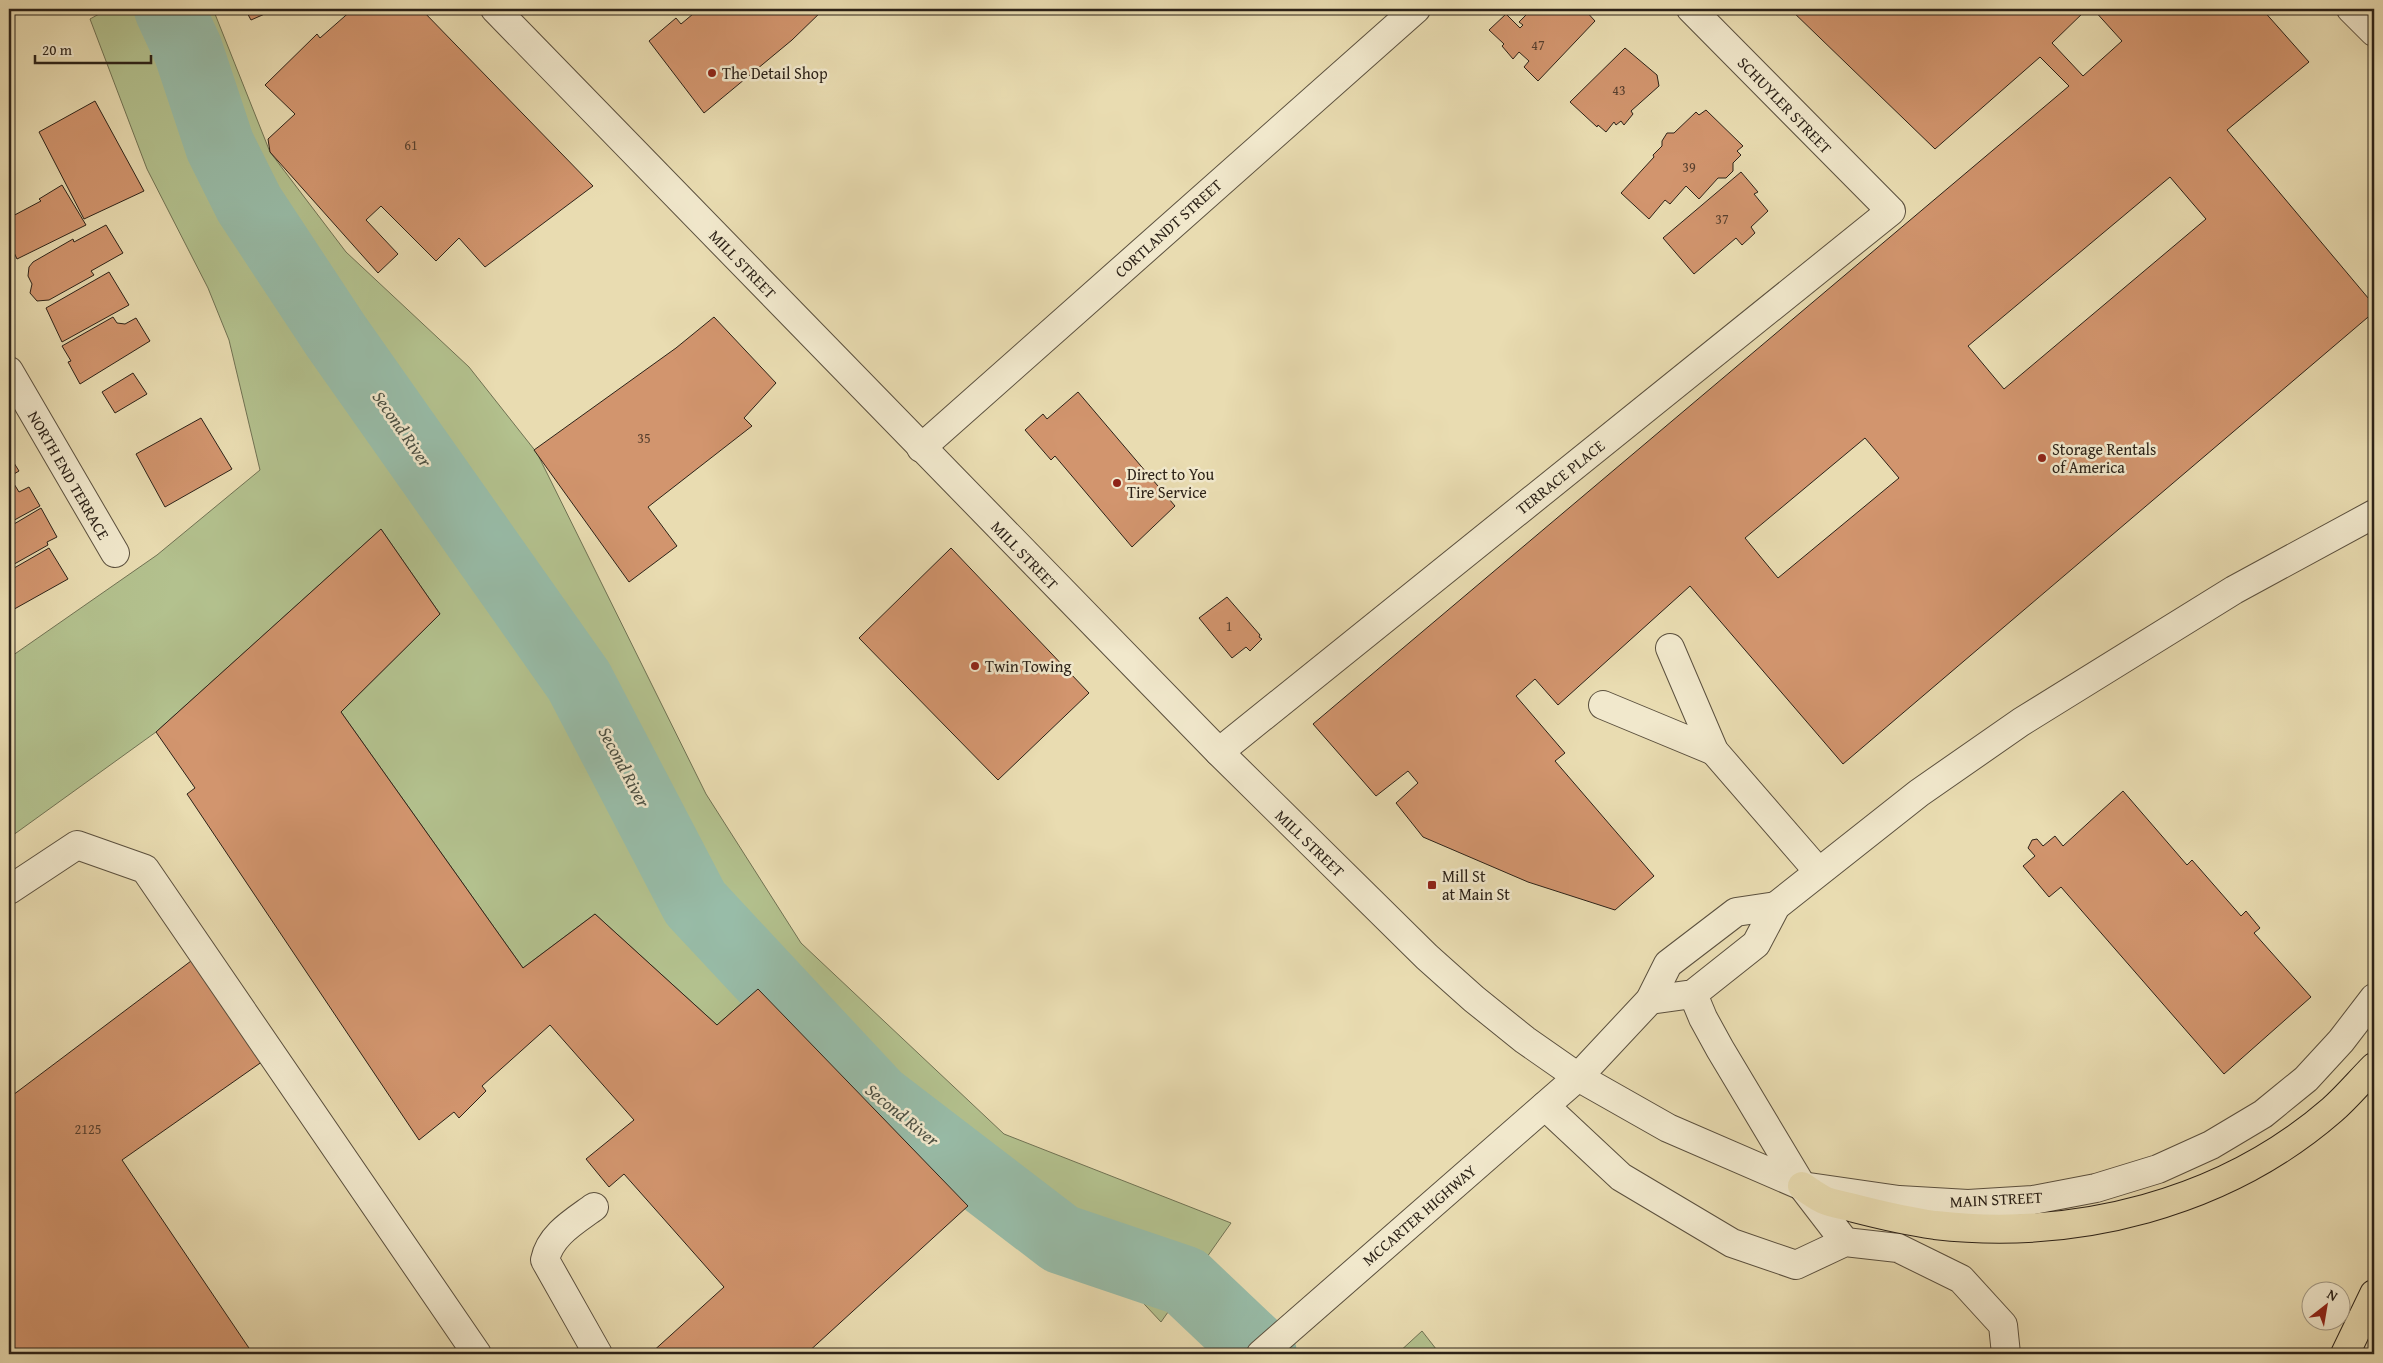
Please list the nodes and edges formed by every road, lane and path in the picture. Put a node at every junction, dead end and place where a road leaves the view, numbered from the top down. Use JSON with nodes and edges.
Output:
{"nodes":[{"id":1,"x":494,"y":9,"type":"edge"},
{"id":2,"x":1416,"y":9,"type":"edge"},
{"id":3,"x":1691,"y":9,"type":"edge"},
{"id":4,"x":2351,"y":9,"type":"edge"},
{"id":5,"x":2374,"y":32,"type":"edge"},
{"id":6,"x":1880,"y":202,"type":"joint"},
{"id":7,"x":9,"y":371,"type":"edge"},
{"id":8,"x":921,"y":448,"type":"junction"},
{"id":9,"x":2374,"y":514,"type":"edge"},
{"id":10,"x":115,"y":553,"type":"dead end"},
{"id":11,"x":1670,"y":648,"type":"dead end"},
{"id":12,"x":1603,"y":705,"type":"dead end"},
{"id":13,"x":1714,"y":751,"type":"junction"},
{"id":14,"x":1219,"y":752,"type":"junction"},
{"id":15,"x":1818,"y":871,"type":"junction"},
{"id":16,"x":9,"y":890,"type":"edge"},
{"id":17,"x":1776,"y":906,"type":"junction"},
{"id":18,"x":1693,"y":994,"type":"junction"},
{"id":19,"x":2374,"y":998,"type":"edge"},
{"id":20,"x":1650,"y":1000,"type":"junction"},
{"id":21,"x":2374,"y":1067,"type":"edge"},
{"id":22,"x":1578,"y":1076,"type":"junction"},
{"id":23,"x":1545,"y":1106,"type":"junction"},
{"id":24,"x":1802,"y":1186,"type":"junction"},
{"id":25,"x":594,"y":1207,"type":"dead end"},
{"id":26,"x":1845,"y":1242,"type":"junction"},
{"id":27,"x":2374,"y":1294,"type":"edge"},
{"id":28,"x":477,"y":1354,"type":"edge"},
{"id":29,"x":598,"y":1354,"type":"edge"},
{"id":30,"x":1261,"y":1354,"type":"edge"},
{"id":31,"x":2006,"y":1354,"type":"edge"},
{"id":32,"x":2345,"y":1354,"type":"edge"}],
"edges":[{"from":1,"to":8,"type":"street","name":"MILL STREET"},
{"from":2,"to":8,"type":"street","name":"CORTLANDT STREET"},
{"from":3,"to":6,"type":"street","name":"SCHUYLER STREET"},
{"from":4,"to":5,"type":"street"},
{"from":6,"to":14,"type":"street","name":"TERRACE PLACE"},
{"from":7,"to":10,"type":"street","name":"NORTH END TERRACE"},
{"from":8,"to":14,"type":"street","name":"MILL STREET"},
{"from":9,"to":15,"type":"street"},
{"from":11,"to":13,"type":"street"},
{"from":12,"to":13,"type":"street"},
{"from":13,"to":15,"type":"street"},
{"from":14,"to":22,"type":"street","name":"MILL STREET"},
{"from":15,"to":17,"type":"street"},
{"from":16,"to":28,"type":"street"},
{"from":17,"to":18,"type":"street"},
{"from":17,"to":20,"type":"street","name":"MCCARTER HIGHWAY"},
{"from":18,"to":20,"type":"street"},
{"from":18,"to":24,"type":"street"},
{"from":19,"to":24,"type":"street","name":"MAIN STREET"},
{"from":20,"to":22,"type":"street","name":"MCCARTER HIGHWAY"},
{"from":21,"to":24,"type":"highway"},
{"from":22,"to":23,"type":"street","name":"MCCARTER HIGHWAY"},
{"from":22,"to":24,"type":"street","name":"MAIN STREET"},
{"from":23,"to":26,"type":"street"},
{"from":23,"to":30,"type":"street","name":"MCCARTER HIGHWAY"},
{"from":24,"to":26,"type":"street"},
{"from":25,"to":29,"type":"street"},
{"from":26,"to":31,"type":"street"},
{"from":27,"to":32,"type":"highway"}]}
